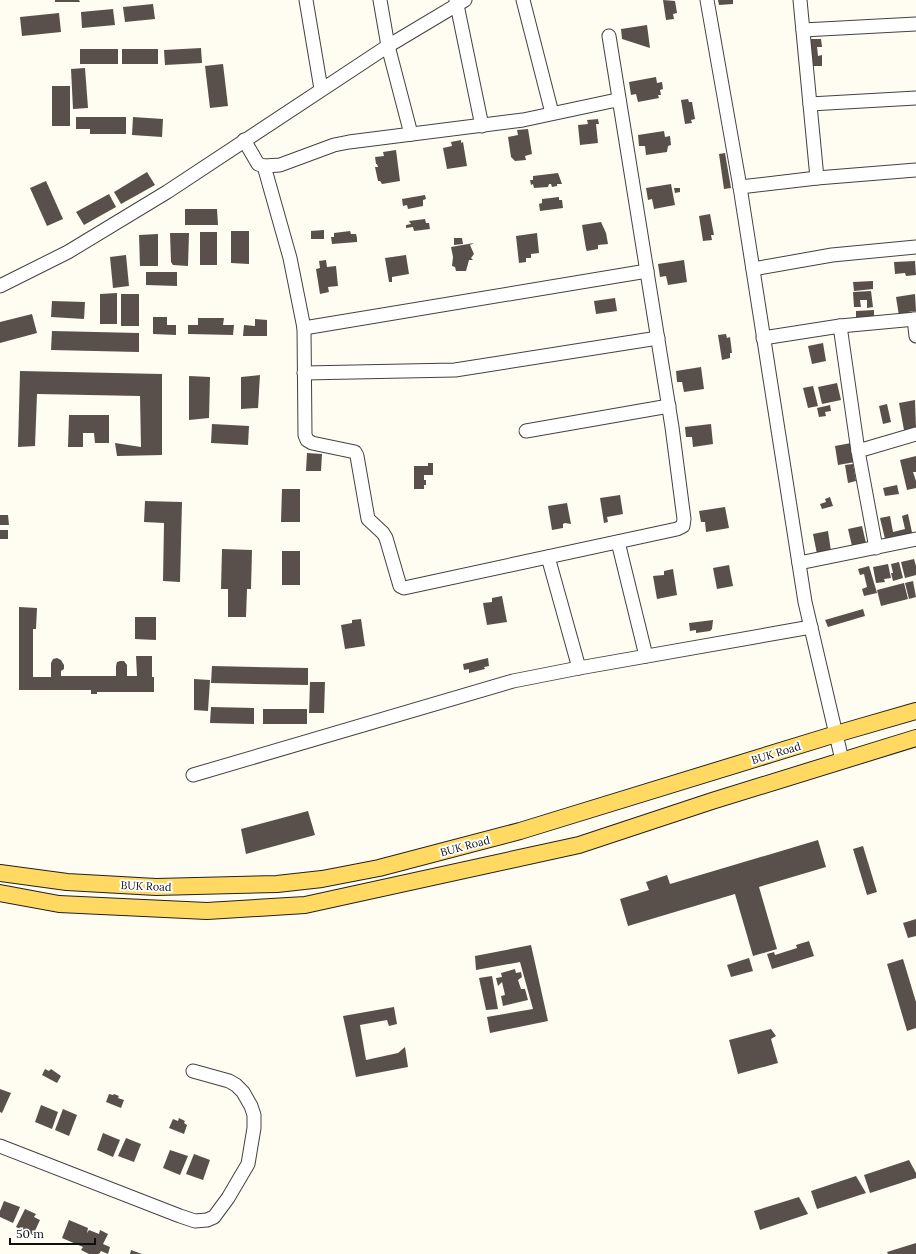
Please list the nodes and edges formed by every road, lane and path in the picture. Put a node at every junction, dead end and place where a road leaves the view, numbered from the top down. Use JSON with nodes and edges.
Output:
{"nodes":[{"id":1,"x":306,"y":0,"type":"edge"},
{"id":2,"x":380,"y":0,"type":"edge"},
{"id":3,"x":523,"y":0,"type":"edge"},
{"id":4,"x":707,"y":0,"type":"edge"},
{"id":5,"x":800,"y":0,"type":"edge"},
{"id":6,"x":459,"y":1,"type":"edge"},
{"id":7,"x":916,"y":24,"type":"edge"},
{"id":8,"x":803,"y":30,"type":"junction"},
{"id":9,"x":609,"y":36,"type":"dead end"},
{"id":10,"x":388,"y":46,"type":"junction"},
{"id":11,"x":321,"y":89,"type":"junction"},
{"id":12,"x":916,"y":98,"type":"edge"},
{"id":13,"x":619,"y":101,"type":"junction"},
{"id":14,"x":810,"y":104,"type":"junction"},
{"id":15,"x":552,"y":113,"type":"junction"},
{"id":16,"x":482,"y":126,"type":"junction"},
{"id":17,"x":411,"y":134,"type":"junction"},
{"id":18,"x":244,"y":140,"type":"junction"},
{"id":19,"x":264,"y":166,"type":"junction"},
{"id":20,"x":916,"y":170,"type":"edge"},
{"id":21,"x":817,"y":178,"type":"junction"},
{"id":22,"x":740,"y":187,"type":"junction"},
{"id":23,"x":916,"y":247,"type":"edge"},
{"id":24,"x":753,"y":269,"type":"junction"},
{"id":25,"x":647,"y":271,"type":"junction"},
{"id":26,"x":0,"y":286,"type":"edge"},
{"id":27,"x":915,"y":319,"type":"edge"},
{"id":28,"x":840,"y":326,"type":"junction"},
{"id":29,"x":304,"y":328,"type":"junction"},
{"id":30,"x":916,"y":336,"type":"edge"},
{"id":31,"x":658,"y":338,"type":"junction"},
{"id":32,"x":763,"y":338,"type":"junction"},
{"id":33,"x":304,"y":374,"type":"junction"},
{"id":34,"x":669,"y":406,"type":"junction"},
{"id":35,"x":526,"y":431,"type":"dead end"},
{"id":36,"x":916,"y":434,"type":"edge"},
{"id":37,"x":858,"y":451,"type":"junction"},
{"id":38,"x":916,"y":539,"type":"edge"},
{"id":39,"x":618,"y":542,"type":"junction"},
{"id":40,"x":876,"y":548,"type":"junction"},
{"id":41,"x":548,"y":557,"type":"junction"},
{"id":42,"x":799,"y":563,"type":"junction"},
{"id":43,"x":811,"y":627,"type":"junction"},
{"id":44,"x":646,"y":656,"type":"junction"},
{"id":45,"x":579,"y":668,"type":"junction"},
{"id":46,"x":916,"y":711,"type":"edge"},
{"id":47,"x":836,"y":734,"type":"junction"},
{"id":48,"x":916,"y":738,"type":"edge"},
{"id":49,"x":842,"y":760,"type":"junction"},
{"id":50,"x":193,"y":775,"type":"dead end"},
{"id":51,"x":0,"y":873,"type":"edge"},
{"id":52,"x":0,"y":894,"type":"edge"},
{"id":53,"x":193,"y":1071,"type":"dead end"},
{"id":54,"x":0,"y":1146,"type":"edge"}],
"edges":[{"from":1,"to":11,"type":"street"},
{"from":2,"to":10,"type":"street"},
{"from":3,"to":15,"type":"street"},
{"from":4,"to":22,"type":"street"},
{"from":5,"to":8,"type":"street"},
{"from":6,"to":10,"type":"street"},
{"from":6,"to":16,"type":"street"},
{"from":7,"to":8,"type":"street"},
{"from":8,"to":14,"type":"street"},
{"from":9,"to":13,"type":"street"},
{"from":10,"to":11,"type":"street"},
{"from":10,"to":17,"type":"street"},
{"from":11,"to":18,"type":"street"},
{"from":12,"to":14,"type":"street"},
{"from":13,"to":15,"type":"street"},
{"from":13,"to":25,"type":"street"},
{"from":14,"to":21,"type":"street"},
{"from":15,"to":16,"type":"street"},
{"from":16,"to":17,"type":"street"},
{"from":17,"to":19,"type":"street"},
{"from":18,"to":19,"type":"street"},
{"from":18,"to":26,"type":"street"},
{"from":19,"to":29,"type":"street"},
{"from":20,"to":21,"type":"street"},
{"from":21,"to":22,"type":"street"},
{"from":22,"to":24,"type":"street"},
{"from":23,"to":24,"type":"street"},
{"from":24,"to":32,"type":"street"},
{"from":25,"to":29,"type":"street"},
{"from":25,"to":31,"type":"street"},
{"from":27,"to":28,"type":"street"},
{"from":27,"to":30,"type":"street"},
{"from":28,"to":32,"type":"street"},
{"from":28,"to":37,"type":"street"},
{"from":29,"to":33,"type":"street"},
{"from":31,"to":33,"type":"street"},
{"from":31,"to":34,"type":"street"},
{"from":32,"to":42,"type":"street"},
{"from":33,"to":41,"type":"street"},
{"from":34,"to":35,"type":"street"},
{"from":34,"to":39,"type":"street"},
{"from":36,"to":37,"type":"street"},
{"from":37,"to":40,"type":"street"},
{"from":38,"to":40,"type":"street"},
{"from":39,"to":41,"type":"street"},
{"from":39,"to":44,"type":"street"},
{"from":40,"to":42,"type":"street"},
{"from":41,"to":45,"type":"street"},
{"from":42,"to":43,"type":"street"},
{"from":43,"to":44,"type":"street"},
{"from":43,"to":47,"type":"street"},
{"from":44,"to":45,"type":"street"},
{"from":45,"to":50,"type":"street"},
{"from":46,"to":47,"type":"main road","name":"BUK Road"},
{"from":47,"to":49,"type":"street"},
{"from":47,"to":51,"type":"main road","name":"BUK Road"},
{"from":48,"to":49,"type":"main road","name":"BUK Road"},
{"from":49,"to":52,"type":"main road","name":"BUK Road"},
{"from":53,"to":54,"type":"street"}]}
